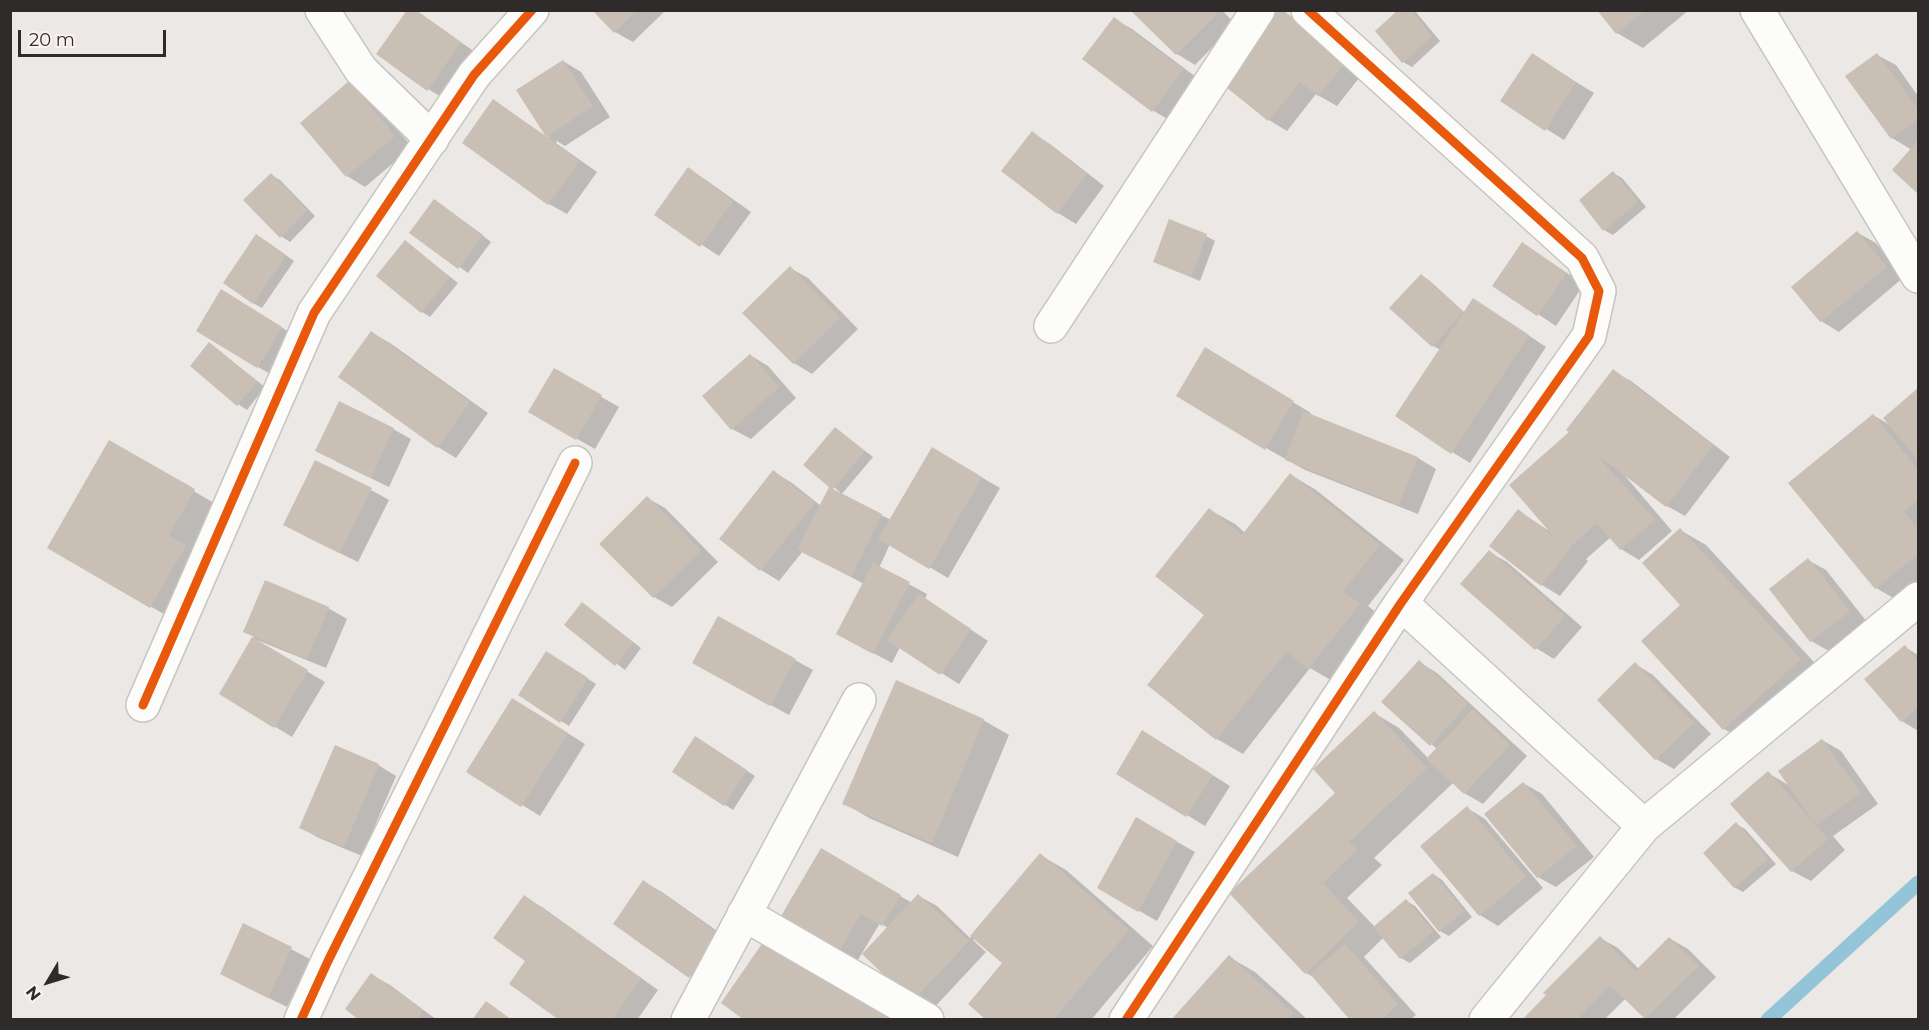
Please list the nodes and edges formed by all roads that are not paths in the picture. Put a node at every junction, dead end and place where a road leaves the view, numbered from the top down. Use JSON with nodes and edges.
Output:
{"nodes":[{"id":1,"x":322,"y":10,"type":"edge"},
{"id":2,"x":532,"y":10,"type":"edge"},
{"id":3,"x":1258,"y":10,"type":"edge"},
{"id":4,"x":1308,"y":10,"type":"edge"},
{"id":5,"x":1757,"y":10,"type":"edge"},
{"id":6,"x":432,"y":139,"type":"junction"},
{"id":7,"x":1918,"y":276,"type":"edge"},
{"id":8,"x":1051,"y":326,"type":"dead end"},
{"id":9,"x":575,"y":463,"type":"dead end"},
{"id":10,"x":1918,"y":599,"type":"edge"},
{"id":11,"x":1401,"y":603,"type":"junction"},
{"id":12,"x":859,"y":700,"type":"dead end"},
{"id":13,"x":143,"y":705,"type":"dead end"},
{"id":14,"x":1644,"y":826,"type":"junction"},
{"id":15,"x":744,"y":914,"type":"junction"},
{"id":16,"x":301,"y":1020,"type":"edge"},
{"id":17,"x":688,"y":1020,"type":"edge"},
{"id":18,"x":927,"y":1020,"type":"edge"},
{"id":19,"x":1126,"y":1020,"type":"edge"},
{"id":20,"x":1486,"y":1020,"type":"edge"}],
"edges":[{"from":1,"to":6,"type":"street"},
{"from":2,"to":6,"type":"street"},
{"from":3,"to":8,"type":"street"},
{"from":4,"to":11,"type":"street"},
{"from":5,"to":7,"type":"street"},
{"from":6,"to":13,"type":"street"},
{"from":9,"to":16,"type":"street"},
{"from":10,"to":14,"type":"street"},
{"from":11,"to":14,"type":"street"},
{"from":11,"to":19,"type":"street"},
{"from":12,"to":15,"type":"street"},
{"from":14,"to":20,"type":"street"},
{"from":15,"to":17,"type":"street"},
{"from":15,"to":18,"type":"street"}]}
